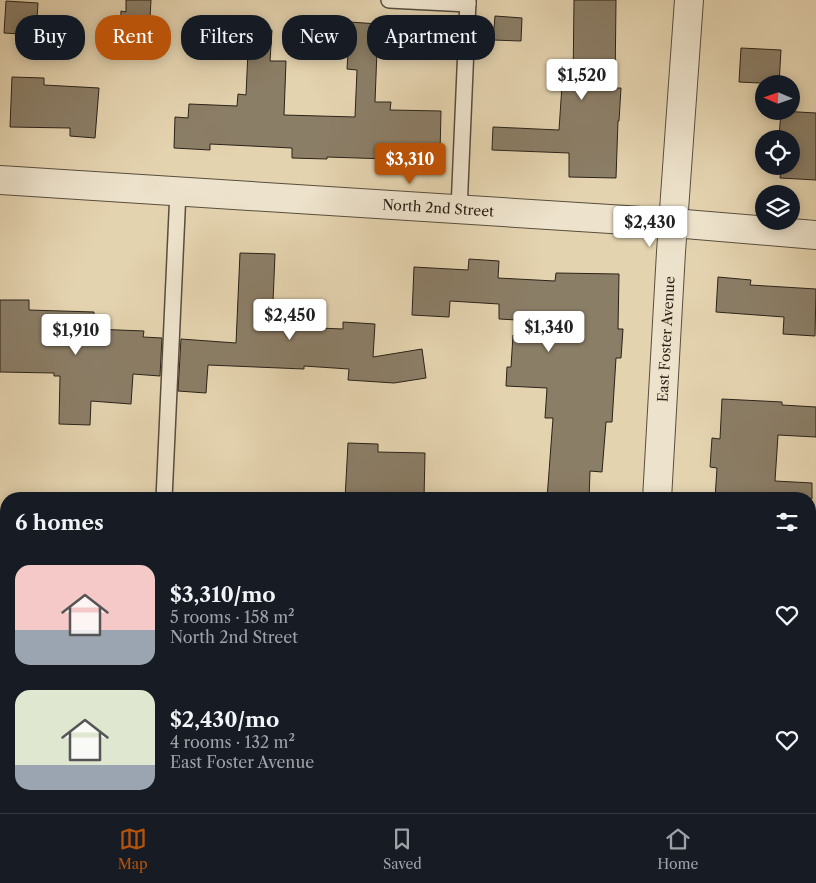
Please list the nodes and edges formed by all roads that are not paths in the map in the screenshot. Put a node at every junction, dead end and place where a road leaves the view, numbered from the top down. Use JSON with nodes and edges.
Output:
{"nodes":[{"id":1,"x":389,"y":0,"type":"edge"},
{"id":2,"x":689,"y":0,"type":"edge"},
{"id":3,"x":468,"y":2,"type":"edge"},
{"id":4,"x":0,"y":180,"type":"edge"},
{"id":5,"x":178,"y":191,"type":"junction"},
{"id":6,"x":459,"y":210,"type":"junction"},
{"id":7,"x":673,"y":223,"type":"junction"},
{"id":8,"x":816,"y":235,"type":"edge"},
{"id":9,"x":164,"y":492,"type":"edge"},
{"id":10,"x":657,"y":492,"type":"edge"}],
"edges":[{"from":1,"to":3,"type":"lane"},
{"from":2,"to":7,"type":"street","name":"East Foster Avenue"},
{"from":3,"to":6,"type":"lane"},
{"from":4,"to":5,"type":"street","name":"North 2nd Street"},
{"from":5,"to":6,"type":"street","name":"North 2nd Street"},
{"from":5,"to":9,"type":"lane"},
{"from":6,"to":7,"type":"street","name":"North 2nd Street"},
{"from":7,"to":8,"type":"street","name":"North 2nd Street"},
{"from":7,"to":10,"type":"street","name":"East Foster Avenue"}]}
